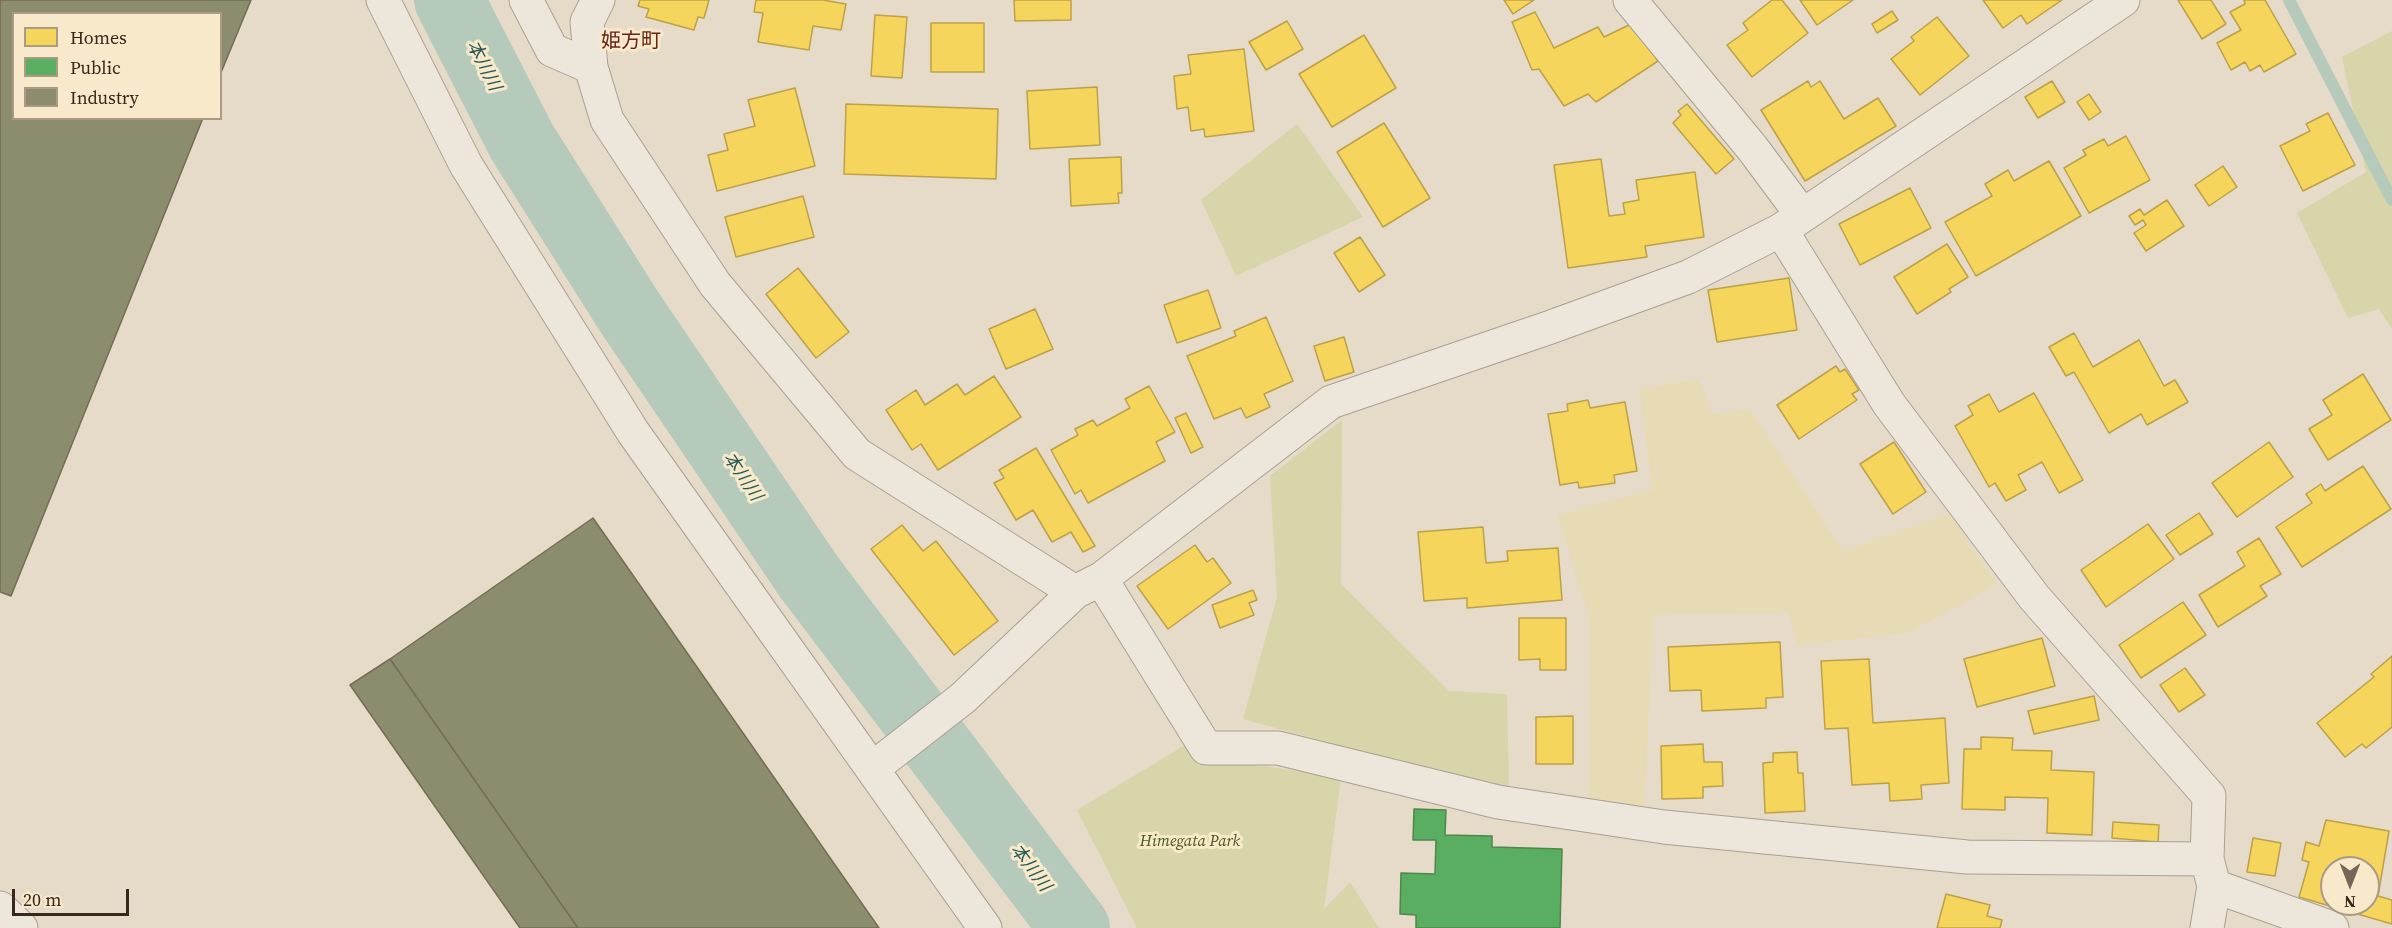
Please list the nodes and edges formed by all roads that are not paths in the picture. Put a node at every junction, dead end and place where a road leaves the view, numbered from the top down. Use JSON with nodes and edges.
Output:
{"nodes":[{"id":1,"x":383,"y":0,"type":"edge"},
{"id":2,"x":526,"y":0,"type":"edge"},
{"id":3,"x":598,"y":0,"type":"edge"},
{"id":4,"x":1630,"y":0,"type":"edge"},
{"id":5,"x":2123,"y":0,"type":"edge"},
{"id":6,"x":591,"y":66,"type":"junction"},
{"id":7,"x":1792,"y":222,"type":"junction"},
{"id":8,"x":1088,"y":585,"type":"junction"},
{"id":9,"x":882,"y":760,"type":"junction"},
{"id":10,"x":2211,"y":873,"type":"junction"},
{"id":11,"x":0,"y":908,"type":"edge"},
{"id":12,"x":21,"y":928,"type":"edge"},
{"id":13,"x":985,"y":928,"type":"edge"},
{"id":14,"x":2207,"y":928,"type":"edge"},
{"id":15,"x":2332,"y":928,"type":"edge"}],
"edges":[{"from":1,"to":9,"type":"street"},
{"from":2,"to":6,"type":"street"},
{"from":3,"to":6,"type":"street"},
{"from":4,"to":7,"type":"street"},
{"from":5,"to":7,"type":"street"},
{"from":6,"to":8,"type":"street"},
{"from":7,"to":8,"type":"street"},
{"from":7,"to":10,"type":"street"},
{"from":8,"to":9,"type":"street"},
{"from":8,"to":10,"type":"street"},
{"from":9,"to":13,"type":"street"},
{"from":10,"to":14,"type":"street"},
{"from":10,"to":15,"type":"street"},
{"from":11,"to":12,"type":"street"}]}
